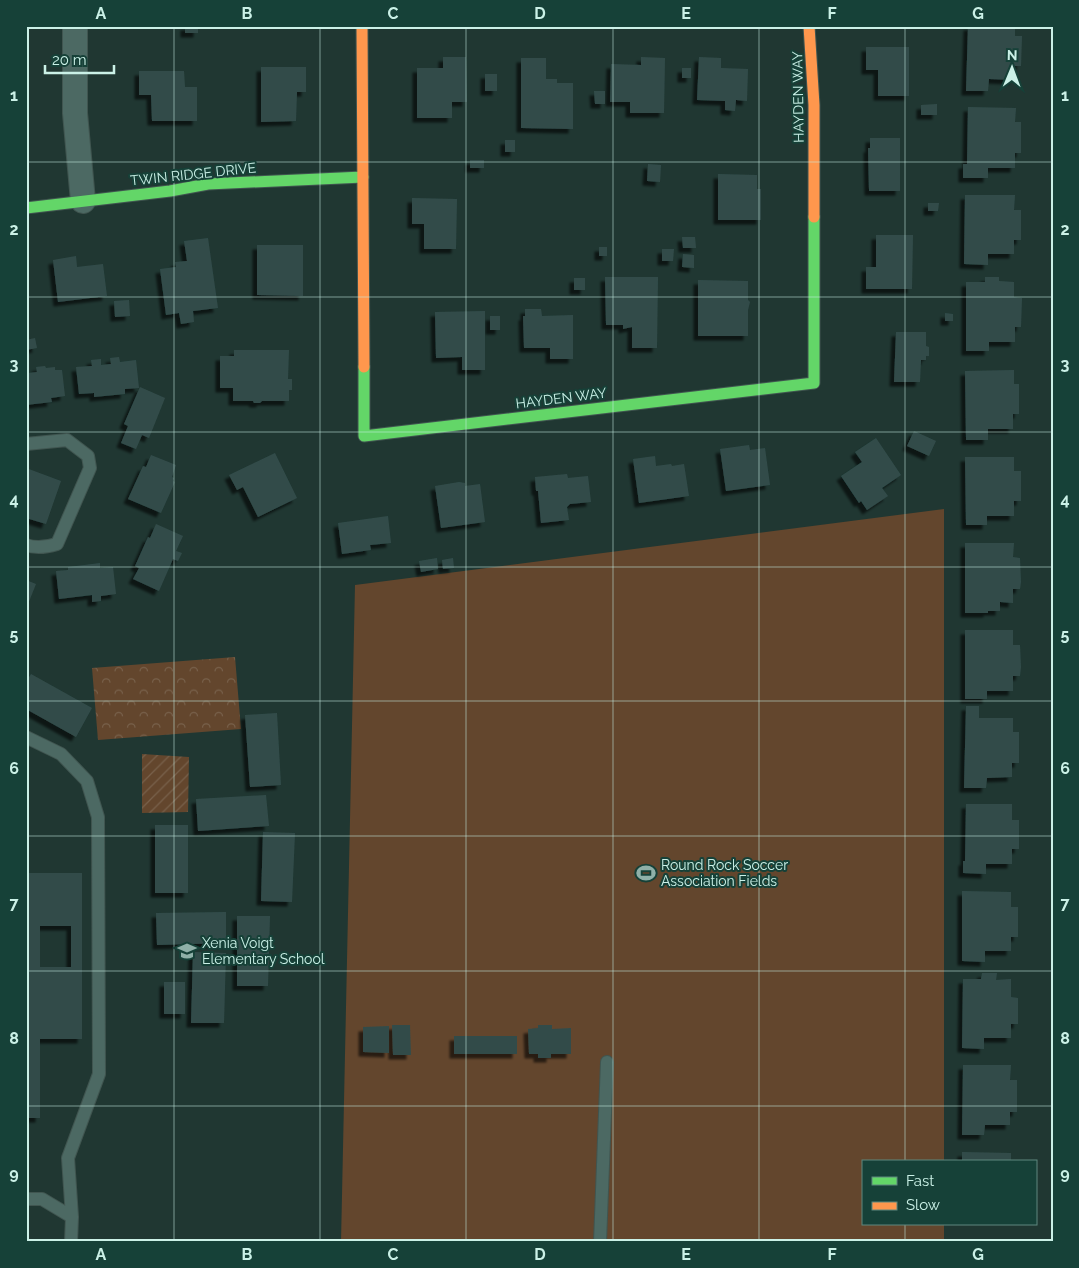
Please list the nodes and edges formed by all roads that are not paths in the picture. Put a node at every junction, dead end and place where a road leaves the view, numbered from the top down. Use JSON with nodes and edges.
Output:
{"nodes":[{"id":1,"x":75,"y":26,"type":"edge"},
{"id":2,"x":362,"y":26,"type":"edge"},
{"id":3,"x":810,"y":26,"type":"edge"},
{"id":4,"x":363,"y":178,"type":"junction"},
{"id":5,"x":83,"y":201,"type":"junction"},
{"id":6,"x":26,"y":208,"type":"edge"},
{"id":7,"x":26,"y":444,"type":"edge"},
{"id":8,"x":26,"y":545,"type":"edge"},
{"id":9,"x":26,"y":736,"type":"edge"},
{"id":10,"x":607,"y":1062,"type":"dead end"},
{"id":11,"x":26,"y":1199,"type":"edge"},
{"id":12,"x":72,"y":1217,"type":"junction"},
{"id":13,"x":71,"y":1242,"type":"edge"},
{"id":14,"x":600,"y":1242,"type":"edge"}],
"edges":[{"from":1,"to":5,"type":"street"},
{"from":2,"to":4,"type":"street","name":"HAYDEN WAY"},
{"from":3,"to":4,"type":"street","name":"HAYDEN WAY"},
{"from":4,"to":5,"type":"street","name":"TWIN RIDGE DRIVE"},
{"from":5,"to":6,"type":"street","name":"TWIN RIDGE DRIVE"},
{"from":7,"to":8,"type":"lane"},
{"from":9,"to":12,"type":"lane"},
{"from":10,"to":14,"type":"lane"},
{"from":11,"to":12,"type":"lane"},
{"from":12,"to":13,"type":"lane"}]}
